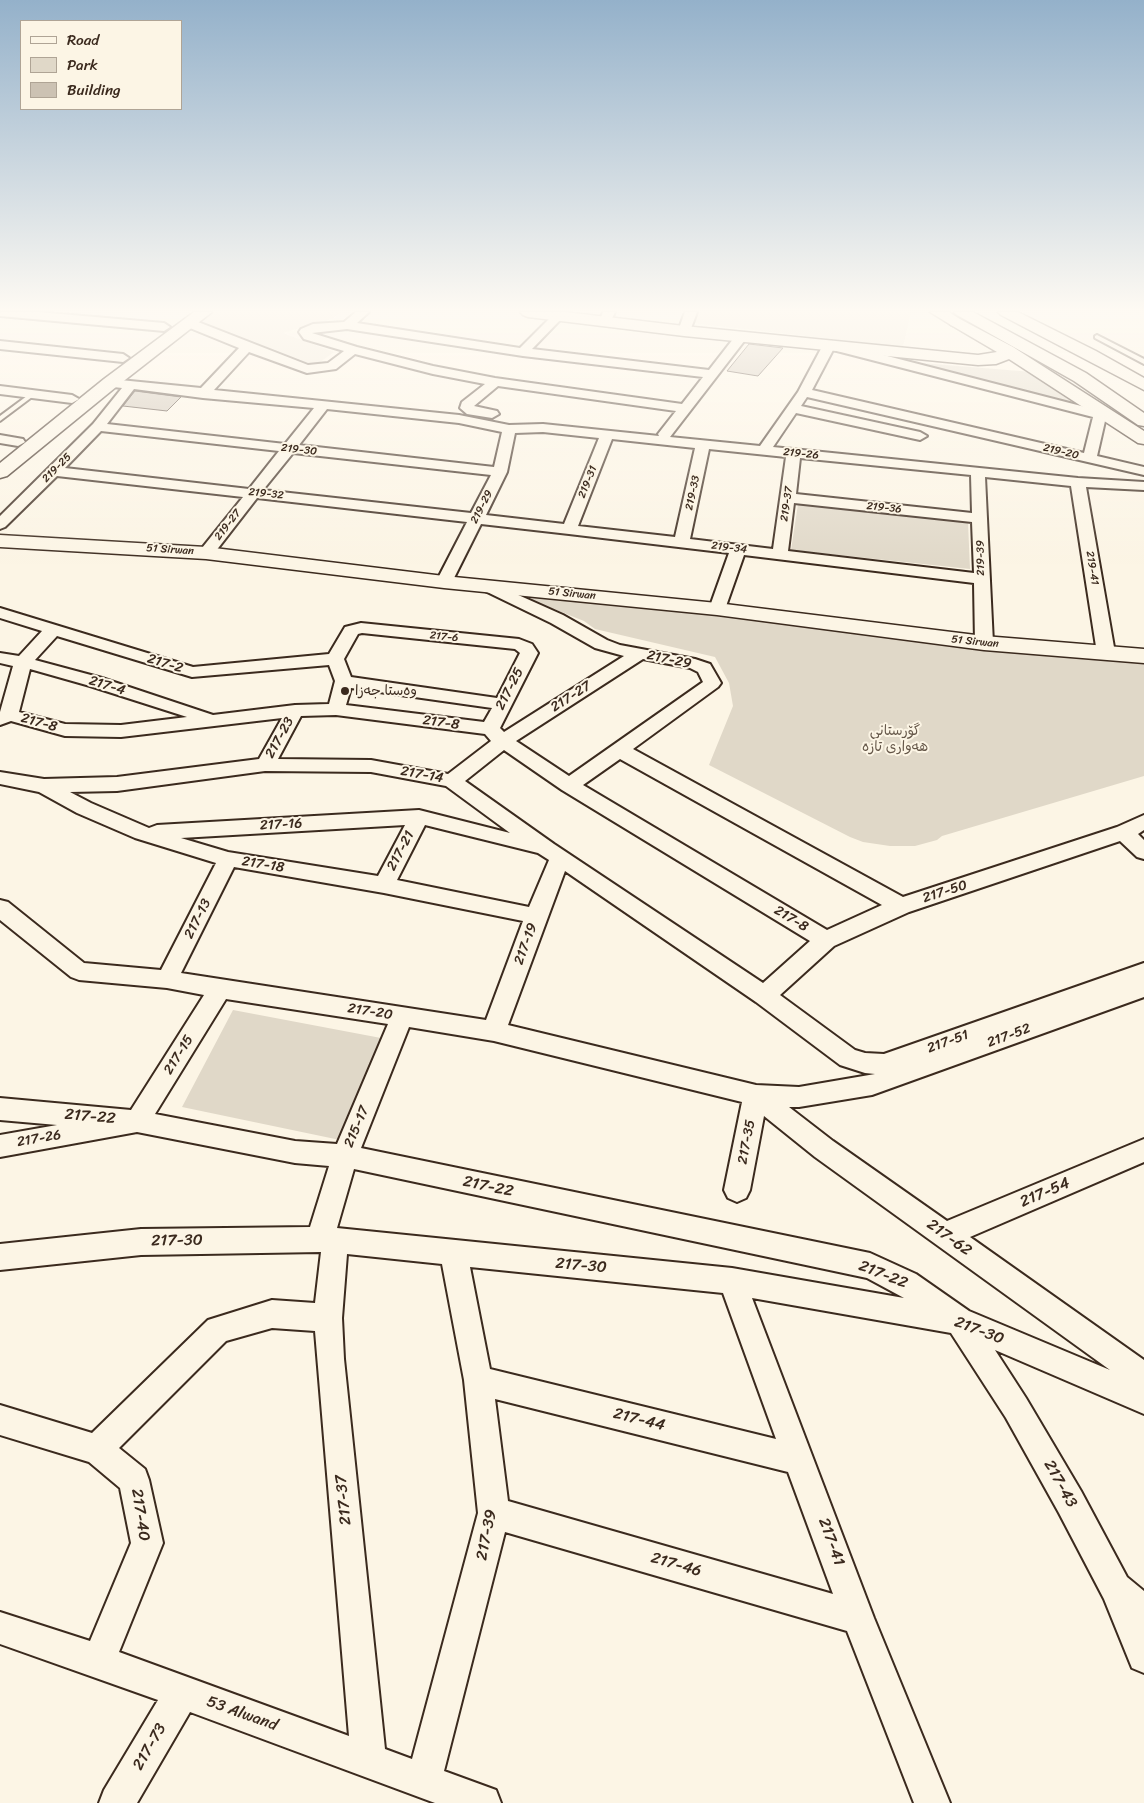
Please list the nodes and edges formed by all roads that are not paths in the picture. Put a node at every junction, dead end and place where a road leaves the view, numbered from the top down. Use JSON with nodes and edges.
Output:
{"nodes":[{"id":1,"x":30,"y":396,"type":"edge"},
{"id":2,"x":50,"y":396,"type":"edge"},
{"id":3,"x":76,"y":396,"type":"edge"},
{"id":4,"x":94,"y":396,"type":"edge"},
{"id":5,"x":122,"y":396,"type":"edge"},
{"id":6,"x":229,"y":396,"type":"edge"},
{"id":7,"x":478,"y":396,"type":"edge"},
{"id":8,"x":598,"y":396,"type":"edge"},
{"id":9,"x":694,"y":396,"type":"edge"},
{"id":10,"x":801,"y":396,"type":"edge"},
{"id":11,"x":821,"y":396,"type":"edge"},
{"id":12,"x":1027,"y":396,"type":"edge"},
{"id":13,"x":1080,"y":396,"type":"edge"},
{"id":14,"x":1108,"y":396,"type":"edge"},
{"id":15,"x":72,"y":399,"type":"junction"},
{"id":16,"x":324,"y":404,"type":"junction"},
{"id":17,"x":685,"y":408,"type":"junction"},
{"id":18,"x":792,"y":408,"type":"junction"},
{"id":19,"x":1108,"y":417,"type":"junction"},
{"id":20,"x":0,"y":419,"type":"edge"},
{"id":21,"x":926,"y":421,"type":"junction"},
{"id":22,"x":1144,"y":421,"type":"edge"},
{"id":23,"x":98,"y":427,"type":"junction"},
{"id":24,"x":509,"y":429,"type":"junction"},
{"id":25,"x":606,"y":434,"type":"junction"},
{"id":26,"x":665,"y":434,"type":"junction"},
{"id":27,"x":920,"y":436,"type":"junction"},
{"id":28,"x":0,"y":439,"type":"edge"},
{"id":29,"x":1144,"y":439,"type":"edge"},
{"id":30,"x":18,"y":442,"type":"junction"},
{"id":31,"x":704,"y":444,"type":"junction"},
{"id":32,"x":289,"y":448,"type":"junction"},
{"id":33,"x":766,"y":448,"type":"junction"},
{"id":34,"x":794,"y":453,"type":"junction"},
{"id":35,"x":0,"y":456,"type":"edge"},
{"id":36,"x":1089,"y":459,"type":"junction"},
{"id":37,"x":909,"y":465,"type":"junction"},
{"id":38,"x":55,"y":471,"type":"junction"},
{"id":39,"x":1144,"y":471,"type":"edge"},
{"id":40,"x":0,"y":472,"type":"edge"},
{"id":41,"x":500,"y":472,"type":"junction"},
{"id":42,"x":978,"y":472,"type":"junction"},
{"id":43,"x":1078,"y":482,"type":"junction"},
{"id":44,"x":1144,"y":486,"type":"edge"},
{"id":45,"x":254,"y":493,"type":"junction"},
{"id":46,"x":788,"y":498,"type":"junction"},
{"id":47,"x":477,"y":518,"type":"junction"},
{"id":48,"x":980,"y":518,"type":"junction"},
{"id":49,"x":0,"y":524,"type":"edge"},
{"id":50,"x":569,"y":529,"type":"junction"},
{"id":51,"x":0,"y":540,"type":"edge"},
{"id":52,"x":682,"y":542,"type":"junction"},
{"id":53,"x":738,"y":549,"type":"junction"},
{"id":54,"x":206,"y":553,"type":"junction"},
{"id":55,"x":780,"y":554,"type":"junction"},
{"id":56,"x":982,"y":579,"type":"junction"},
{"id":57,"x":444,"y":582,"type":"junction"},
{"id":58,"x":487,"y":586,"type":"junction"},
{"id":59,"x":717,"y":609,"type":"junction"},
{"id":60,"x":0,"y":614,"type":"edge"},
{"id":61,"x":54,"y":629,"type":"junction"},
{"id":62,"x":984,"y":643,"type":"junction"},
{"id":63,"x":526,"y":648,"type":"joint"},
{"id":64,"x":1106,"y":653,"type":"junction"},
{"id":65,"x":639,"y":654,"type":"junction"},
{"id":66,"x":1144,"y":656,"type":"edge"},
{"id":67,"x":0,"y":658,"type":"edge"},
{"id":68,"x":335,"y":660,"type":"junction"},
{"id":69,"x":23,"y":662,"type":"junction"},
{"id":70,"x":344,"y":681,"type":"junction"},
{"id":71,"x":502,"y":704,"type":"junction"},
{"id":72,"x":336,"y":709,"type":"junction"},
{"id":73,"x":295,"y":711,"type":"junction"},
{"id":74,"x":5,"y":717,"type":"edge"},
{"id":75,"x":213,"y":720,"type":"junction"},
{"id":76,"x":496,"y":735,"type":"junction"},
{"id":77,"x":619,"y":750,"type":"junction"},
{"id":78,"x":265,"y":765,"type":"junction"},
{"id":79,"x":0,"y":778,"type":"edge"},
{"id":80,"x":452,"y":780,"type":"junction"},
{"id":81,"x":569,"y":785,"type":"junction"},
{"id":82,"x":44,"y":786,"type":"junction"},
{"id":83,"x":419,"y":817,"type":"junction"},
{"id":84,"x":1144,"y":822,"type":"edge"},
{"id":85,"x":1124,"y":832,"type":"junction"},
{"id":86,"x":142,"y":833,"type":"junction"},
{"id":87,"x":1144,"y":852,"type":"edge"},
{"id":88,"x":554,"y":853,"type":"junction"},
{"id":89,"x":228,"y":859,"type":"junction"},
{"id":90,"x":384,"y":885,"type":"junction"},
{"id":91,"x":901,"y":906,"type":"junction"},
{"id":92,"x":0,"y":908,"type":"edge"},
{"id":93,"x":536,"y":916,"type":"junction"},
{"id":94,"x":826,"y":940,"type":"junction"},
{"id":95,"x":1144,"y":972,"type":"edge"},
{"id":96,"x":167,"y":979,"type":"junction"},
{"id":97,"x":1144,"y":988,"type":"edge"},
{"id":98,"x":220,"y":989,"type":"junction"},
{"id":99,"x":764,"y":996,"type":"junction"},
{"id":100,"x":402,"y":1017,"type":"junction"},
{"id":101,"x":494,"y":1031,"type":"junction"},
{"id":102,"x":756,"y":1095,"type":"junction"},
{"id":103,"x":0,"y":1109,"type":"edge"},
{"id":104,"x":137,"y":1121,"type":"junction"},
{"id":105,"x":0,"y":1146,"type":"edge"},
{"id":106,"x":1144,"y":1150,"type":"edge"},
{"id":107,"x":345,"y":1156,"type":"junction"},
{"id":108,"x":737,"y":1190,"type":"dead end"},
{"id":109,"x":945,"y":1235,"type":"junction"},
{"id":110,"x":327,"y":1239,"type":"junction"},
{"id":111,"x":454,"y":1254,"type":"junction"},
{"id":112,"x":0,"y":1257,"type":"edge"},
{"id":113,"x":732,"y":1281,"type":"junction"},
{"id":114,"x":328,"y":1318,"type":"junction"},
{"id":115,"x":959,"y":1321,"type":"junction"},
{"id":116,"x":1144,"y":1377,"type":"edge"},
{"id":117,"x":478,"y":1380,"type":"junction"},
{"id":118,"x":1144,"y":1399,"type":"edge"},
{"id":119,"x":0,"y":1420,"type":"edge"},
{"id":120,"x":97,"y":1449,"type":"junction"},
{"id":121,"x":800,"y":1460,"type":"junction"},
{"id":122,"x":494,"y":1513,"type":"junction"},
{"id":123,"x":1115,"y":1588,"type":"junction"},
{"id":124,"x":1144,"y":1612,"type":"edge"},
{"id":125,"x":858,"y":1618,"type":"junction"},
{"id":126,"x":0,"y":1628,"type":"edge"},
{"id":127,"x":1144,"y":1656,"type":"edge"},
{"id":128,"x":99,"y":1661,"type":"junction"},
{"id":129,"x":182,"y":1692,"type":"junction"},
{"id":130,"x":369,"y":1761,"type":"junction"},
{"id":131,"x":424,"y":1781,"type":"junction"},
{"id":132,"x":117,"y":1803,"type":"edge"},
{"id":133,"x":483,"y":1803,"type":"edge"},
{"id":134,"x":932,"y":1803,"type":"edge"}],
"edges":[{"from":1,"to":20,"type":"lane"},
{"from":2,"to":15,"type":"street"},
{"from":3,"to":15,"type":"main road"},
{"from":4,"to":40,"type":"main road"},
{"from":5,"to":23,"type":"street","name":"219-25"},
{"from":6,"to":16,"type":"street","name":"219-26"},
{"from":7,"to":26,"type":"street"},
{"from":8,"to":17,"type":"street"},
{"from":9,"to":17,"type":"street"},
{"from":10,"to":18,"type":"street"},
{"from":11,"to":21,"type":"street","name":"219-20"},
{"from":12,"to":19,"type":"street"},
{"from":13,"to":19,"type":"main road"},
{"from":14,"to":22,"type":"main road"},
{"from":15,"to":30,"type":"main road"},
{"from":16,"to":24,"type":"street","name":"219-26"},
{"from":16,"to":32,"type":"street","name":"219-27"},
{"from":17,"to":26,"type":"street"},
{"from":18,"to":27,"type":"street"},
{"from":18,"to":33,"type":"street"},
{"from":19,"to":29,"type":"main road"},
{"from":19,"to":36,"type":"street"},
{"from":21,"to":27,"type":"street"},
{"from":21,"to":36,"type":"street","name":"219-20"},
{"from":23,"to":32,"type":"street","name":"219-30"},
{"from":23,"to":38,"type":"street","name":"219-25"},
{"from":24,"to":25,"type":"street","name":"219-26"},
{"from":24,"to":41,"type":"street","name":"219-29"},
{"from":25,"to":31,"type":"street","name":"219-26"},
{"from":25,"to":50,"type":"street","name":"219-31"},
{"from":26,"to":33,"type":"street"},
{"from":27,"to":37,"type":"street"},
{"from":28,"to":30,"type":"street"},
{"from":30,"to":35,"type":"main road"},
{"from":31,"to":33,"type":"street","name":"219-26"},
{"from":31,"to":52,"type":"street","name":"219-33"},
{"from":32,"to":41,"type":"street","name":"219-30"},
{"from":32,"to":45,"type":"street","name":"219-27"},
{"from":33,"to":34,"type":"street","name":"219-26"},
{"from":34,"to":37,"type":"street","name":"219-26"},
{"from":34,"to":46,"type":"street","name":"219-37"},
{"from":36,"to":39,"type":"street","name":"219-20"},
{"from":37,"to":42,"type":"street","name":"219-26"},
{"from":38,"to":45,"type":"street","name":"219-32"},
{"from":38,"to":49,"type":"street","name":"219-25"},
{"from":41,"to":47,"type":"street","name":"219-29"},
{"from":42,"to":43,"type":"street","name":"219-26"},
{"from":42,"to":48,"type":"street","name":"219-39"},
{"from":43,"to":44,"type":"street","name":"219-26"},
{"from":43,"to":64,"type":"street","name":"219-41"},
{"from":45,"to":47,"type":"street","name":"219-32"},
{"from":45,"to":54,"type":"street","name":"219-27"},
{"from":46,"to":48,"type":"street","name":"219-36"},
{"from":46,"to":55,"type":"street","name":"219-37"},
{"from":47,"to":50,"type":"street","name":"219-34"},
{"from":47,"to":57,"type":"street","name":"219-29"},
{"from":48,"to":56,"type":"street","name":"219-39"},
{"from":50,"to":52,"type":"street","name":"219-34"},
{"from":51,"to":54,"type":"main road","name":"51 Sirwan"},
{"from":52,"to":53,"type":"street","name":"219-34"},
{"from":53,"to":55,"type":"street","name":"219-34"},
{"from":53,"to":59,"type":"street"},
{"from":54,"to":57,"type":"main road","name":"51 Sirwan"},
{"from":55,"to":56,"type":"street","name":"219-34"},
{"from":56,"to":62,"type":"street","name":"219-39"},
{"from":57,"to":58,"type":"main road","name":"51 Sirwan"},
{"from":58,"to":59,"type":"main road","name":"51 Sirwan"},
{"from":58,"to":65,"type":"street","name":"217-29"},
{"from":59,"to":62,"type":"main road","name":"51 Sirwan"},
{"from":60,"to":61,"type":"street","name":"217-2"},
{"from":61,"to":68,"type":"street","name":"217-2"},
{"from":61,"to":69,"type":"street"},
{"from":62,"to":64,"type":"main road","name":"51 Sirwan"},
{"from":63,"to":68,"type":"street","name":"217-6"},
{"from":63,"to":71,"type":"street","name":"217-25"},
{"from":64,"to":66,"type":"main road","name":"51 Sirwan"},
{"from":65,"to":76,"type":"street","name":"217-27"},
{"from":65,"to":77,"type":"street","name":"217-29"},
{"from":67,"to":69,"type":"street","name":"217-4"},
{"from":68,"to":70,"type":"street"},
{"from":69,"to":74,"type":"street"},
{"from":69,"to":75,"type":"street","name":"217-4"},
{"from":70,"to":71,"type":"street"},
{"from":70,"to":72,"type":"street"},
{"from":71,"to":76,"type":"street","name":"217-25"},
{"from":72,"to":73,"type":"street","name":"217-8"},
{"from":72,"to":76,"type":"street","name":"217-8"},
{"from":73,"to":75,"type":"street","name":"217-8"},
{"from":73,"to":78,"type":"street","name":"217-23"},
{"from":74,"to":75,"type":"street","name":"217-8"},
{"from":76,"to":80,"type":"street","name":"217-27"},
{"from":76,"to":81,"type":"street","name":"217-8"},
{"from":77,"to":81,"type":"street","name":"217-29"},
{"from":77,"to":91,"type":"street"},
{"from":78,"to":80,"type":"street","name":"217-14"},
{"from":78,"to":82,"type":"street","name":"217-14"},
{"from":79,"to":82,"type":"street","name":"217-18"},
{"from":80,"to":88,"type":"street","name":"217-14"},
{"from":81,"to":94,"type":"street","name":"217-8"},
{"from":82,"to":86,"type":"street","name":"217-18"},
{"from":83,"to":86,"type":"street","name":"217-16"},
{"from":83,"to":88,"type":"street","name":"217-16"},
{"from":83,"to":90,"type":"street","name":"217-21"},
{"from":84,"to":85,"type":"street","name":"217-50"},
{"from":85,"to":87,"type":"street"},
{"from":85,"to":91,"type":"street","name":"217-50"},
{"from":86,"to":89,"type":"street","name":"217-18"},
{"from":88,"to":93,"type":"street","name":"217-19"},
{"from":88,"to":99,"type":"street","name":"217-14"},
{"from":89,"to":90,"type":"street","name":"217-18"},
{"from":89,"to":96,"type":"street","name":"217-13"},
{"from":90,"to":93,"type":"street","name":"217-18"},
{"from":91,"to":94,"type":"street","name":"217-50"},
{"from":92,"to":96,"type":"street","name":"217-20"},
{"from":93,"to":101,"type":"street","name":"217-19"},
{"from":94,"to":99,"type":"street","name":"217-50"},
{"from":95,"to":99,"type":"street","name":"217-51"},
{"from":96,"to":98,"type":"street","name":"217-20"},
{"from":97,"to":102,"type":"street","name":"217-52"},
{"from":98,"to":100,"type":"street","name":"217-20"},
{"from":98,"to":104,"type":"street","name":"217-15"},
{"from":100,"to":101,"type":"street","name":"217-20"},
{"from":100,"to":107,"type":"street","name":"215-17"},
{"from":101,"to":102,"type":"street","name":"217-20"},
{"from":102,"to":108,"type":"street","name":"217-35"},
{"from":102,"to":109,"type":"street","name":"217-62"},
{"from":103,"to":104,"type":"street","name":"217-22"},
{"from":104,"to":105,"type":"street","name":"217-26"},
{"from":104,"to":107,"type":"street","name":"217-22"},
{"from":106,"to":109,"type":"street","name":"217-54"},
{"from":107,"to":110,"type":"street","name":"215-17"},
{"from":107,"to":115,"type":"street","name":"217-22"},
{"from":109,"to":116,"type":"street","name":"217-62"},
{"from":110,"to":111,"type":"street","name":"217-30"},
{"from":110,"to":112,"type":"street","name":"217-30"},
{"from":110,"to":114,"type":"street","name":"217-37"},
{"from":111,"to":113,"type":"street","name":"217-30"},
{"from":111,"to":117,"type":"street","name":"217-39"},
{"from":113,"to":115,"type":"street","name":"217-30"},
{"from":113,"to":121,"type":"street","name":"217-41"},
{"from":114,"to":120,"type":"street"},
{"from":114,"to":130,"type":"street","name":"217-37"},
{"from":115,"to":118,"type":"street","name":"217-30"},
{"from":115,"to":123,"type":"street","name":"217-43"},
{"from":117,"to":121,"type":"street","name":"217-44"},
{"from":117,"to":122,"type":"street","name":"217-39"},
{"from":119,"to":120,"type":"street","name":"217-40"},
{"from":120,"to":128,"type":"street","name":"217-40"},
{"from":121,"to":125,"type":"street","name":"217-41"},
{"from":122,"to":125,"type":"street","name":"217-46"},
{"from":122,"to":131,"type":"street","name":"217-39"},
{"from":123,"to":124,"type":"street"},
{"from":123,"to":127,"type":"street","name":"217-43"},
{"from":125,"to":134,"type":"street","name":"217-41"},
{"from":126,"to":128,"type":"street","name":"53 Alwand"},
{"from":128,"to":129,"type":"street","name":"53 Alwand"},
{"from":129,"to":130,"type":"street","name":"53 Alwand"},
{"from":129,"to":132,"type":"street","name":"217-73"},
{"from":130,"to":131,"type":"street","name":"53 Alwand"},
{"from":131,"to":133,"type":"street","name":"53 Alwand"}]}
